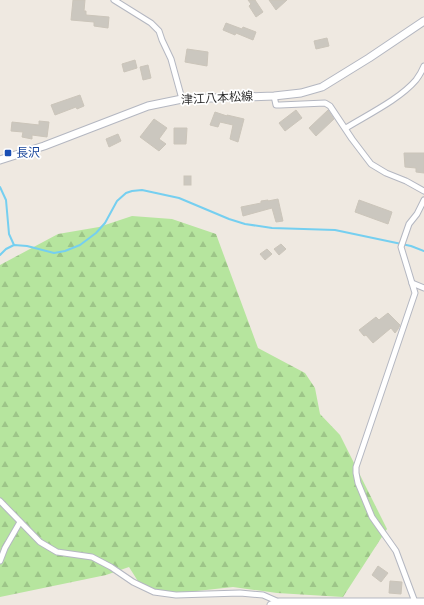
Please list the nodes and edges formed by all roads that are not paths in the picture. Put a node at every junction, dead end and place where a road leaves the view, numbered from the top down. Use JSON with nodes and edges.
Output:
{"nodes":[{"id":1,"x":114,"y":0,"type":"edge"},
{"id":2,"x":424,"y":21,"type":"edge"},
{"id":3,"x":424,"y":66,"type":"edge"},
{"id":4,"x":274,"y":96,"type":"junction"},
{"id":5,"x":182,"y":99,"type":"junction"},
{"id":6,"x":346,"y":128,"type":"junction"},
{"id":7,"x":0,"y":160,"type":"edge"},
{"id":8,"x":424,"y":191,"type":"edge"},
{"id":9,"x":424,"y":200,"type":"edge"},
{"id":10,"x":412,"y":282,"type":"junction"},
{"id":11,"x":424,"y":288,"type":"edge"},
{"id":12,"x":0,"y":501,"type":"edge"},
{"id":13,"x":20,"y":522,"type":"junction"},
{"id":14,"x":0,"y":561,"type":"edge"},
{"id":15,"x":279,"y":602,"type":"junction"},
{"id":16,"x":415,"y":602,"type":"junction"},
{"id":17,"x":424,"y":602,"type":"edge"},
{"id":18,"x":271,"y":605,"type":"edge"}],
"edges":[{"from":1,"to":5,"type":"street"},
{"from":2,"to":4,"type":"main road","name":"津江八本松線"},
{"from":3,"to":6,"type":"street"},
{"from":4,"to":5,"type":"main road","name":"津江八本松線"},
{"from":4,"to":6,"type":"street"},
{"from":5,"to":7,"type":"main road","name":"津江八本松線"},
{"from":6,"to":8,"type":"street"},
{"from":9,"to":10,"type":"street"},
{"from":10,"to":11,"type":"street"},
{"from":10,"to":16,"type":"street"},
{"from":12,"to":13,"type":"street"},
{"from":13,"to":14,"type":"street"},
{"from":13,"to":15,"type":"street"},
{"from":15,"to":16,"type":"main road"},
{"from":15,"to":18,"type":"main road"},
{"from":16,"to":17,"type":"main road"}]}
